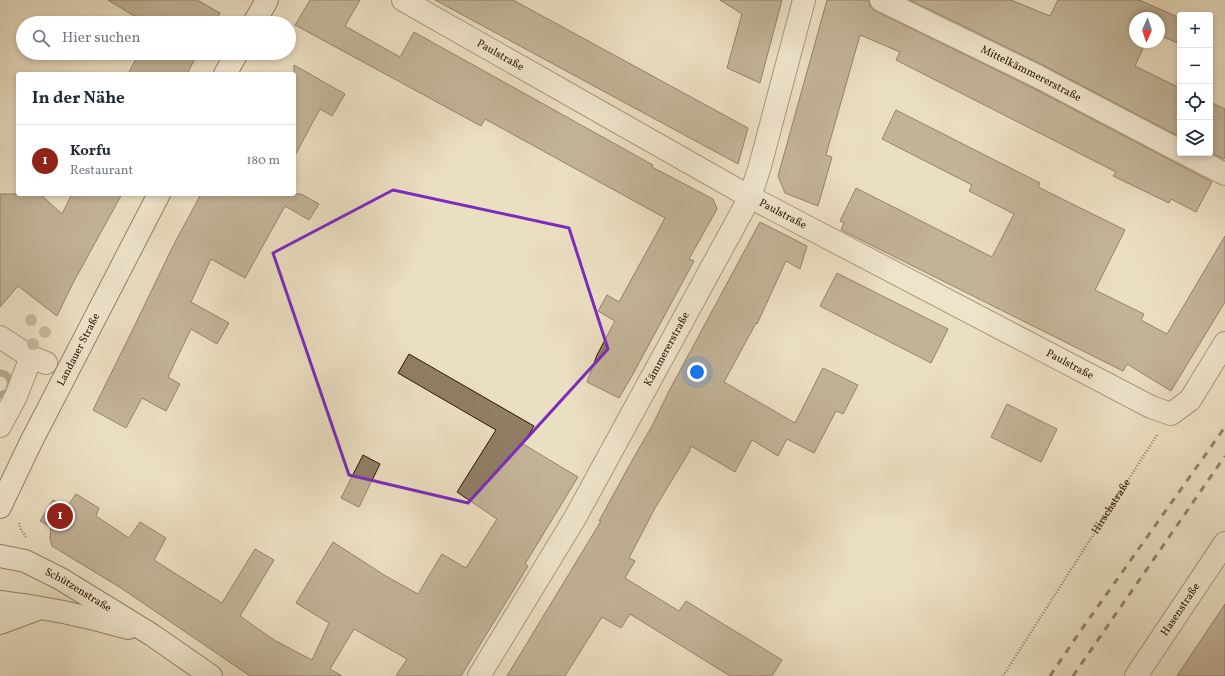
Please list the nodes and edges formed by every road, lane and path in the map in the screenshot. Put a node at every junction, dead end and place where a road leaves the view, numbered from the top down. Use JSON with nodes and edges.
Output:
{"nodes":[{"id":1,"x":267,"y":0,"type":"edge"},
{"id":2,"x":403,"y":0,"type":"edge"},
{"id":3,"x":804,"y":0,"type":"edge"},
{"id":4,"x":881,"y":0,"type":"edge"},
{"id":5,"x":258,"y":16,"type":"edge"},
{"id":6,"x":233,"y":60,"type":"edge"},
{"id":7,"x":226,"y":72,"type":"edge"},
{"id":8,"x":1177,"y":149,"type":"edge"},
{"id":9,"x":1190,"y":156,"type":"edge"},
{"id":10,"x":1225,"y":174,"type":"edge"},
{"id":11,"x":158,"y":196,"type":"edge"},
{"id":12,"x":750,"y":197,"type":"junction"},
{"id":13,"x":1225,"y":343,"type":"edge"},
{"id":14,"x":3,"y":344,"type":"edge"},
{"id":15,"x":1171,"y":414,"type":"junction"},
{"id":16,"x":0,"y":426,"type":"edge"},
{"id":17,"x":0,"y":507,"type":"edge"},
{"id":18,"x":1225,"y":543,"type":"edge"},
{"id":19,"x":0,"y":556,"type":"edge"},
{"id":20,"x":0,"y":602,"type":"edge"},
{"id":21,"x":43,"y":608,"type":"junction"},
{"id":22,"x":0,"y":623,"type":"edge"},
{"id":23,"x":152,"y":635,"type":"junction"},
{"id":24,"x":211,"y":676,"type":"edge"},
{"id":25,"x":479,"y":676,"type":"edge"},
{"id":26,"x":1003,"y":676,"type":"edge"},
{"id":27,"x":1136,"y":676,"type":"edge"}],
"edges":[{"from":1,"to":5,"type":"street"},
{"from":2,"to":12,"type":"street","name":"Paulstraße"},
{"from":3,"to":12,"type":"street","name":"Kämmererstraße"},
{"from":4,"to":8,"type":"street","name":"Mittelkämmererstraße"},
{"from":6,"to":7,"type":"street"},
{"from":9,"to":10,"type":"street"},
{"from":11,"to":17,"type":"street","name":"Landauer Straße"},
{"from":12,"to":15,"type":"street","name":"Paulstraße"},
{"from":12,"to":25,"type":"street","name":"Kämmererstraße"},
{"from":13,"to":15,"type":"street"},
{"from":14,"to":16,"type":"street"},
{"from":15,"to":26,"type":"path","name":"Hirschstraße"},
{"from":18,"to":27,"type":"street","name":"Hasenstraße"},
{"from":19,"to":23,"type":"street","name":"Schützenstraße"},
{"from":20,"to":21,"type":"street","name":"Schützenstraße"},
{"from":21,"to":22,"type":"street"},
{"from":21,"to":23,"type":"street","name":"Schützenstraße"},
{"from":23,"to":24,"type":"street","name":"Schützenstraße"}]}
